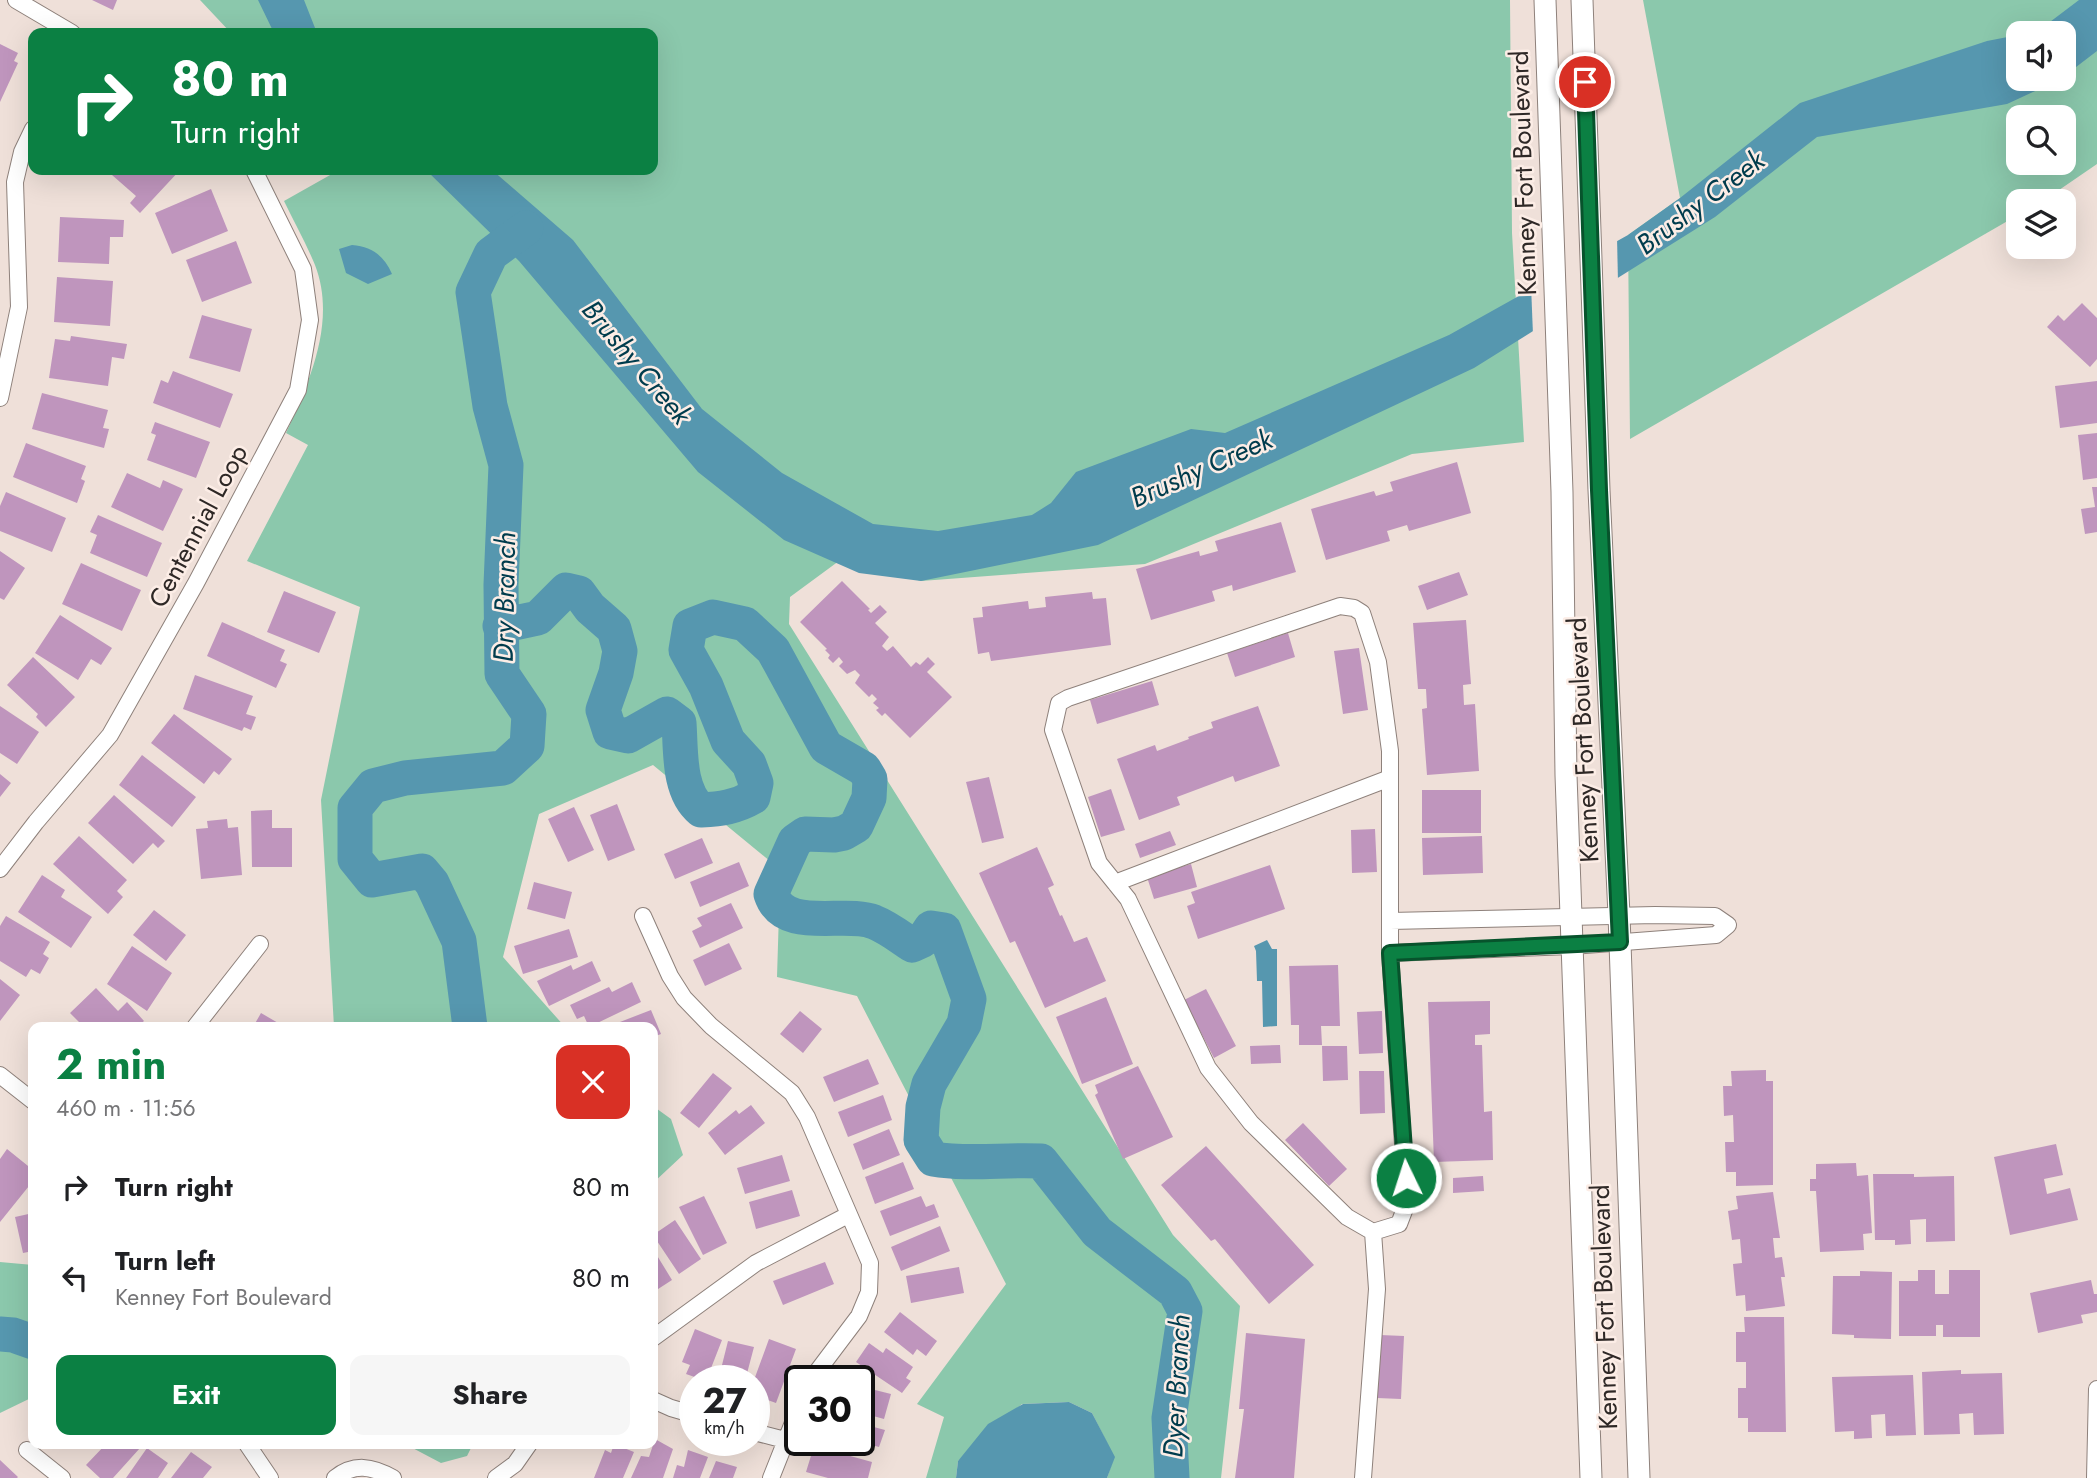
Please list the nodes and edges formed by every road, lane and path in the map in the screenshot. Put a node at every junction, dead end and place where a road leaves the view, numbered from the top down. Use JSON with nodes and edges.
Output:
{"nodes":[{"id":1,"x":16,"y":0,"type":"edge"},
{"id":2,"x":1545,"y":0,"type":"edge"},
{"id":3,"x":1582,"y":0,"type":"edge"},
{"id":4,"x":64,"y":28,"type":"edge"},
{"id":5,"x":28,"y":139,"type":"edge"},
{"id":6,"x":256,"y":175,"type":"edge"},
{"id":7,"x":0,"y":398,"type":"edge"},
{"id":8,"x":1390,"y":778,"type":"junction"},
{"id":9,"x":0,"y":869,"type":"edge"},
{"id":10,"x":1115,"y":883,"type":"junction"},
{"id":11,"x":1619,"y":915,"type":"junction"},
{"id":12,"x":643,"y":916,"type":"dead end"},
{"id":13,"x":1572,"y":916,"type":"junction"},
{"id":14,"x":1390,"y":921,"type":"junction"},
{"id":15,"x":1620,"y":942,"type":"junction"},
{"id":16,"x":260,"y":944,"type":"dead end"},
{"id":17,"x":1572,"y":946,"type":"junction"},
{"id":18,"x":1390,"y":953,"type":"junction"},
{"id":19,"x":199,"y":1022,"type":"edge"},
{"id":20,"x":0,"y":1075,"type":"edge"},
{"id":21,"x":28,"y":1097,"type":"edge"},
{"id":22,"x":848,"y":1215,"type":"junction"},
{"id":23,"x":1373,"y":1232,"type":"junction"},
{"id":24,"x":658,"y":1334,"type":"edge"},
{"id":25,"x":822,"y":1365,"type":"edge"},
{"id":26,"x":2097,"y":1389,"type":"edge"},
{"id":27,"x":658,"y":1402,"type":"edge"},
{"id":28,"x":679,"y":1410,"type":"edge"},
{"id":29,"x":784,"y":1443,"type":"edge"},
{"id":30,"x":250,"y":1449,"type":"edge"},
{"id":31,"x":526,"y":1449,"type":"edge"},
{"id":32,"x":27,"y":1450,"type":"dead end"},
{"id":33,"x":62,"y":1478,"type":"edge"},
{"id":34,"x":270,"y":1478,"type":"edge"},
{"id":35,"x":335,"y":1478,"type":"edge"},
{"id":36,"x":393,"y":1478,"type":"edge"},
{"id":37,"x":496,"y":1478,"type":"edge"},
{"id":38,"x":771,"y":1478,"type":"edge"},
{"id":39,"x":1363,"y":1478,"type":"edge"},
{"id":40,"x":1591,"y":1478,"type":"edge"},
{"id":41,"x":1639,"y":1478,"type":"edge"},
{"id":42,"x":2095,"y":1478,"type":"edge"}],
"edges":[{"from":1,"to":4,"type":"street"},
{"from":2,"to":13,"type":"main road","name":"Kenney Fort Boulevard"},
{"from":3,"to":11,"type":"main road","name":"Kenney Fort Boulevard"},
{"from":5,"to":7,"type":"street"},
{"from":6,"to":9,"type":"street","name":"Centennial Loop"},
{"from":8,"to":10,"type":"street"},
{"from":8,"to":10,"type":"street"},
{"from":8,"to":14,"type":"street"},
{"from":10,"to":23,"type":"street"},
{"from":11,"to":13,"type":"street"},
{"from":11,"to":15,"type":"main road","name":"Kenney Fort Boulevard"},
{"from":11,"to":15,"type":"street"},
{"from":12,"to":22,"type":"street"},
{"from":13,"to":14,"type":"street"},
{"from":13,"to":17,"type":"main road","name":"Kenney Fort Boulevard"},
{"from":14,"to":18,"type":"street"},
{"from":15,"to":17,"type":"street"},
{"from":15,"to":41,"type":"main road","name":"Kenney Fort Boulevard"},
{"from":16,"to":19,"type":"street"},
{"from":17,"to":18,"type":"street"},
{"from":17,"to":40,"type":"main road","name":"Kenney Fort Boulevard"},
{"from":18,"to":23,"type":"street"},
{"from":20,"to":21,"type":"street"},
{"from":22,"to":24,"type":"street"},
{"from":22,"to":25,"type":"street"},
{"from":23,"to":39,"type":"street"},
{"from":26,"to":42,"type":"street"},
{"from":27,"to":28,"type":"street"},
{"from":29,"to":38,"type":"street"},
{"from":30,"to":34,"type":"street"},
{"from":31,"to":37,"type":"street"},
{"from":32,"to":33,"type":"street"},
{"from":35,"to":36,"type":"street"}]}
